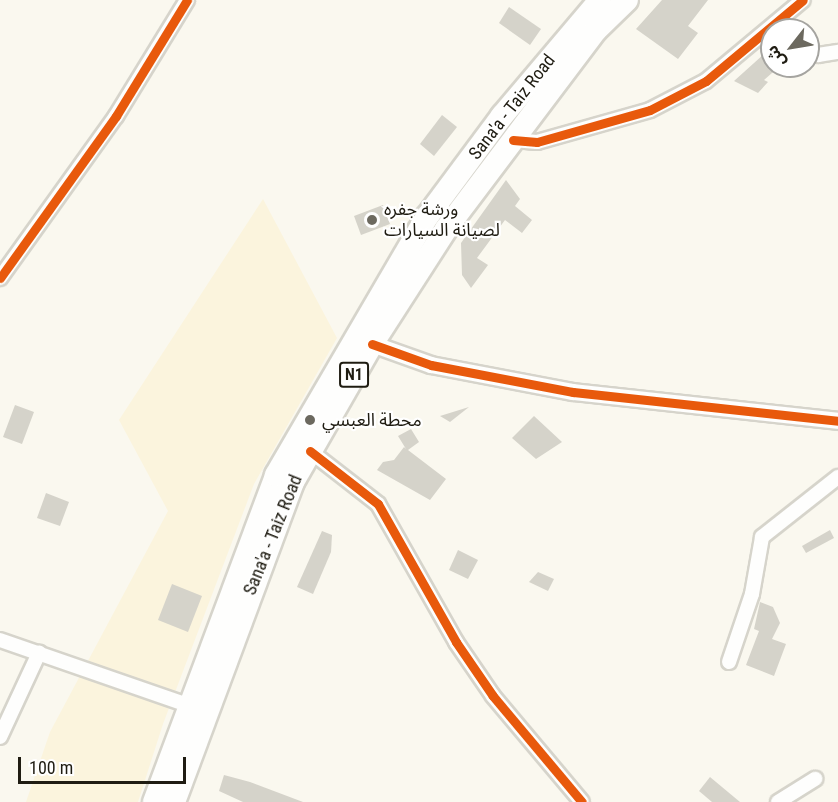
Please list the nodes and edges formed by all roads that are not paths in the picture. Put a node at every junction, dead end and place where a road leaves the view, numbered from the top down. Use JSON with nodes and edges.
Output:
{"nodes":[{"id":1,"x":187,"y":0,"type":"edge"},
{"id":2,"x":600,"y":0,"type":"edge"},
{"id":3,"x":627,"y":0,"type":"edge"},
{"id":4,"x":803,"y":0,"type":"edge"},
{"id":5,"x":784,"y":18,"type":"edge"},
{"id":6,"x":760,"y":40,"type":"edge"},
{"id":7,"x":838,"y":52,"type":"edge"},
{"id":8,"x":820,"y":55,"type":"edge"},
{"id":9,"x":513,"y":140,"type":"junction"},
{"id":10,"x":0,"y":278,"type":"edge"},
{"id":11,"x":372,"y":344,"type":"junction"},
{"id":12,"x":838,"y":421,"type":"edge"},
{"id":13,"x":310,"y":451,"type":"junction"},
{"id":14,"x":838,"y":477,"type":"edge"},
{"id":15,"x":0,"y":640,"type":"edge"},
{"id":16,"x":39,"y":654,"type":"junction"},
{"id":17,"x":729,"y":662,"type":"dead end"},
{"id":18,"x":188,"y":705,"type":"junction"},
{"id":19,"x":0,"y":737,"type":"edge"},
{"id":20,"x":815,"y":779,"type":"dead end"},
{"id":21,"x":154,"y":802,"type":"edge"},
{"id":22,"x":174,"y":802,"type":"edge"},
{"id":23,"x":582,"y":802,"type":"edge"},
{"id":24,"x":778,"y":802,"type":"edge"}],
"edges":[{"from":1,"to":10,"type":"street"},
{"from":2,"to":18,"type":"highway","name":"Sana'a - Taiz Road","number":"N1"},
{"from":3,"to":9,"type":"highway","name":"Sana'a - Taiz Road","number":"N1"},
{"from":4,"to":5,"type":"street"},
{"from":6,"to":9,"type":"street"},
{"from":7,"to":8,"type":"street"},
{"from":9,"to":11,"type":"highway","name":"Sana'a - Taiz Road","number":"N1"},
{"from":11,"to":12,"type":"street"},
{"from":11,"to":13,"type":"highway","name":"Sana'a - Taiz Road","number":"N1"},
{"from":13,"to":22,"type":"highway","name":"Sana'a - Taiz Road","number":"N1"},
{"from":13,"to":23,"type":"street"},
{"from":14,"to":17,"type":"street"},
{"from":15,"to":16,"type":"street"},
{"from":16,"to":18,"type":"street"},
{"from":16,"to":19,"type":"street"},
{"from":18,"to":21,"type":"highway","name":"Sana'a - Taiz Road","number":"N1"},
{"from":20,"to":24,"type":"street"}]}
